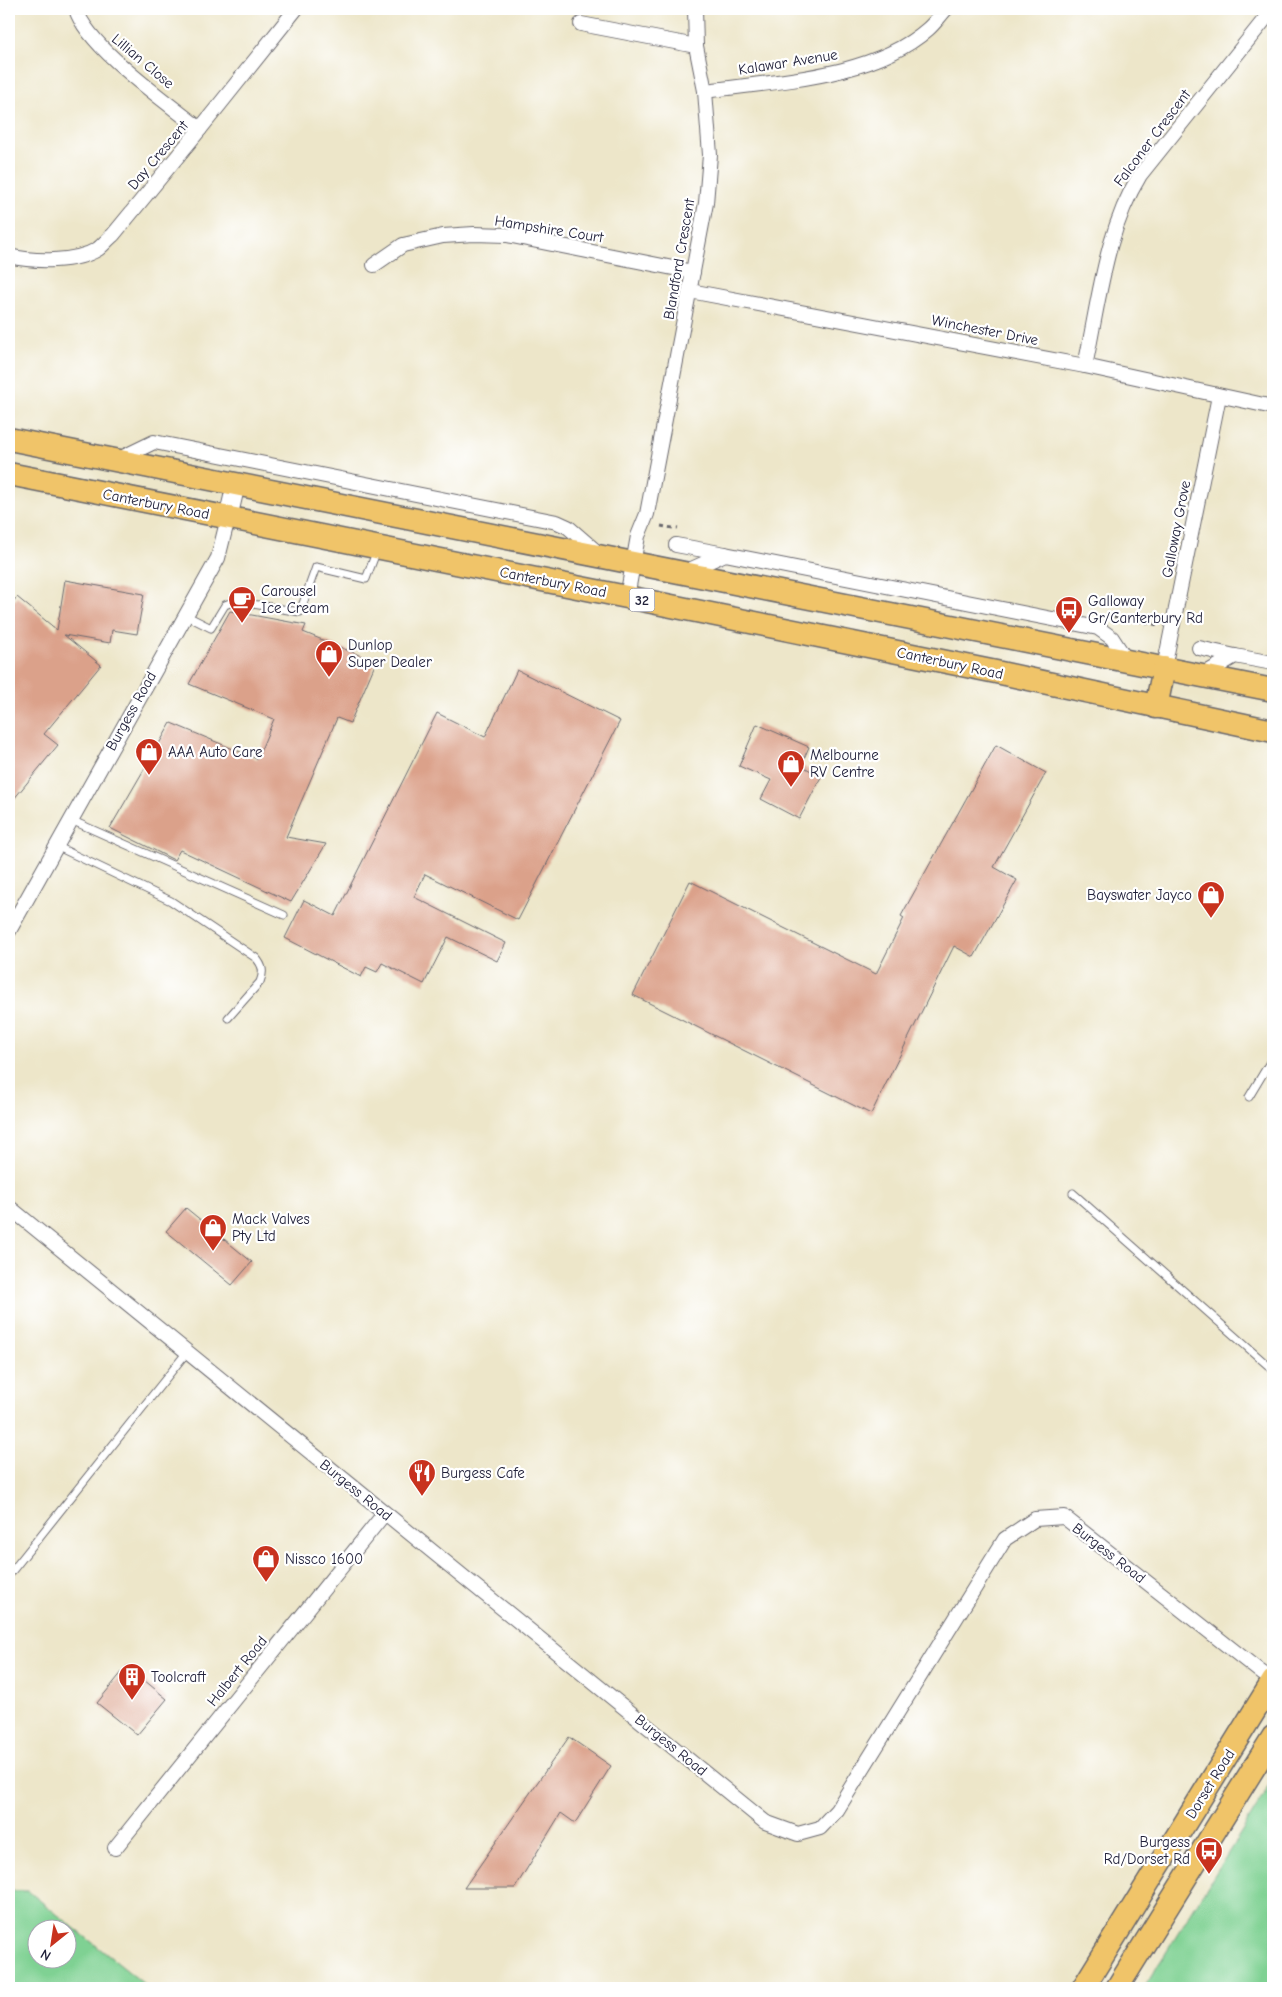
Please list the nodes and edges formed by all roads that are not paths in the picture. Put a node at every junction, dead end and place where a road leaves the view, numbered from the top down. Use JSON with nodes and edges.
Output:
{"nodes":[{"id":1,"x":76,"y":9,"type":"edge"},
{"id":2,"x":296,"y":9,"type":"edge"},
{"id":3,"x":695,"y":9,"type":"edge"},
{"id":4,"x":946,"y":9,"type":"edge"},
{"id":5,"x":1273,"y":9,"type":"edge"},
{"id":6,"x":581,"y":24,"type":"dead end"},
{"id":7,"x":696,"y":46,"type":"junction"},
{"id":8,"x":705,"y":90,"type":"junction"},
{"id":9,"x":200,"y":129,"type":"junction"},
{"id":10,"x":9,"y":256,"type":"edge"},
{"id":11,"x":374,"y":265,"type":"dead end"},
{"id":12,"x":693,"y":272,"type":"junction"},
{"id":13,"x":690,"y":291,"type":"junction"},
{"id":14,"x":1085,"y":366,"type":"junction"},
{"id":15,"x":1219,"y":396,"type":"junction"},
{"id":16,"x":1273,"y":407,"type":"edge"},
{"id":17,"x":9,"y":439,"type":"edge"},
{"id":18,"x":114,"y":461,"type":"junction"},
{"id":19,"x":9,"y":474,"type":"edge"},
{"id":20,"x":236,"y":484,"type":"junction"},
{"id":21,"x":228,"y":518,"type":"junction"},
{"id":22,"x":676,"y":545,"type":"dead end"},
{"id":23,"x":378,"y":548,"type":"junction"},
{"id":24,"x":725,"y":554,"type":"junction"},
{"id":25,"x":603,"y":557,"type":"junction"},
{"id":26,"x":638,"y":565,"type":"junction"},
{"id":27,"x":682,"y":574,"type":"junction"},
{"id":28,"x":632,"y":598,"type":"junction"},
{"id":29,"x":185,"y":616,"type":"junction"},
{"id":30,"x":1198,"y":648,"type":"dead end"},
{"id":31,"x":1235,"y":656,"type":"junction"},
{"id":32,"x":1127,"y":661,"type":"junction"},
{"id":33,"x":1273,"y":663,"type":"edge"},
{"id":34,"x":1164,"y":668,"type":"junction"},
{"id":35,"x":1201,"y":676,"type":"junction"},
{"id":36,"x":1273,"y":690,"type":"edge"},
{"id":37,"x":1156,"y":706,"type":"junction"},
{"id":38,"x":1273,"y":731,"type":"edge"},
{"id":39,"x":71,"y":820,"type":"junction"},
{"id":40,"x":56,"y":846,"type":"junction"},
{"id":41,"x":284,"y":915,"type":"dead end"},
{"id":42,"x":9,"y":931,"type":"edge"},
{"id":43,"x":228,"y":1018,"type":"dead end"},
{"id":44,"x":1273,"y":1057,"type":"edge"},
{"id":45,"x":1249,"y":1097,"type":"dead end"},
{"id":46,"x":1073,"y":1193,"type":"dead end"},
{"id":47,"x":9,"y":1208,"type":"edge"},
{"id":48,"x":187,"y":1352,"type":"junction"},
{"id":49,"x":1273,"y":1370,"type":"edge"},
{"id":50,"x":384,"y":1514,"type":"junction"},
{"id":51,"x":9,"y":1575,"type":"edge"},
{"id":52,"x":1273,"y":1681,"type":"edge"},
{"id":53,"x":1273,"y":1737,"type":"edge"},
{"id":54,"x":115,"y":1848,"type":"dead end"},
{"id":55,"x":1083,"y":1988,"type":"edge"},
{"id":56,"x":1117,"y":1988,"type":"edge"}],
"edges":[{"from":1,"to":9,"type":"street","name":"Lillian Close"},
{"from":2,"to":9,"type":"street","name":"Day Crescent"},
{"from":3,"to":7,"type":"street","name":"Blandford Crescent"},
{"from":4,"to":8,"type":"street","name":"Kalawar Avenue"},
{"from":5,"to":14,"type":"street","name":"Falconer Crescent"},
{"from":6,"to":7,"type":"street"},
{"from":7,"to":8,"type":"street","name":"Blandford Crescent"},
{"from":8,"to":12,"type":"street","name":"Blandford Crescent"},
{"from":9,"to":10,"type":"street","name":"Day Crescent"},
{"from":11,"to":12,"type":"street","name":"Hampshire Court"},
{"from":12,"to":13,"type":"street","name":"Blandford Crescent"},
{"from":13,"to":14,"type":"street","name":"Winchester Drive"},
{"from":13,"to":26,"type":"street","name":"Blandford Crescent"},
{"from":14,"to":15,"type":"street","name":"Winchester Drive"},
{"from":15,"to":16,"type":"street","name":"Winchester Drive"},
{"from":15,"to":34,"type":"street","name":"Galloway Grove"},
{"from":17,"to":18,"type":"main road","number":"32"},
{"from":18,"to":20,"type":"main road","number":"32"},
{"from":18,"to":25,"type":"street"},
{"from":19,"to":21,"type":"main road","name":"Canterbury Road","number":"32"},
{"from":20,"to":21,"type":"street","name":"Burgess Road"},
{"from":20,"to":25,"type":"main road","number":"32"},
{"from":21,"to":23,"type":"main road","name":"Canterbury Road","number":"32"},
{"from":21,"to":29,"type":"street","name":"Burgess Road"},
{"from":22,"to":24,"type":"street"},
{"from":23,"to":28,"type":"main road","name":"Canterbury Road","number":"32"},
{"from":23,"to":29,"type":"lane"},
{"from":24,"to":27,"type":"street"},
{"from":24,"to":32,"type":"street"},
{"from":25,"to":26,"type":"main road","number":"32"},
{"from":26,"to":27,"type":"main road","number":"32"},
{"from":26,"to":28,"type":"street","name":"Blandford Crescent"},
{"from":27,"to":32,"type":"main road","number":"32"},
{"from":28,"to":37,"type":"main road","name":"Canterbury Road","number":"32"},
{"from":29,"to":39,"type":"street","name":"Burgess Road"},
{"from":30,"to":31,"type":"street"},
{"from":31,"to":33,"type":"street"},
{"from":31,"to":35,"type":"street"},
{"from":32,"to":34,"type":"main road","number":"32"},
{"from":34,"to":35,"type":"main road","number":"32"},
{"from":34,"to":37,"type":"main road"},
{"from":35,"to":36,"type":"main road","number":"32"},
{"from":37,"to":38,"type":"main road","name":"Canterbury Road","number":"32"},
{"from":39,"to":40,"type":"street","name":"Burgess Road"},
{"from":39,"to":41,"type":"lane"},
{"from":40,"to":42,"type":"street","name":"Burgess Road"},
{"from":40,"to":43,"type":"lane"},
{"from":44,"to":45,"type":"lane"},
{"from":46,"to":49,"type":"lane"},
{"from":47,"to":48,"type":"street","name":"Burgess Road"},
{"from":48,"to":50,"type":"street","name":"Burgess Road"},
{"from":48,"to":51,"type":"lane"},
{"from":50,"to":52,"type":"street","name":"Burgess Road"},
{"from":50,"to":54,"type":"street","name":"Halbert Road"},
{"from":52,"to":55,"type":"main road","name":"Dorset Road"},
{"from":53,"to":56,"type":"main road","name":"Dorset Road"}]}
